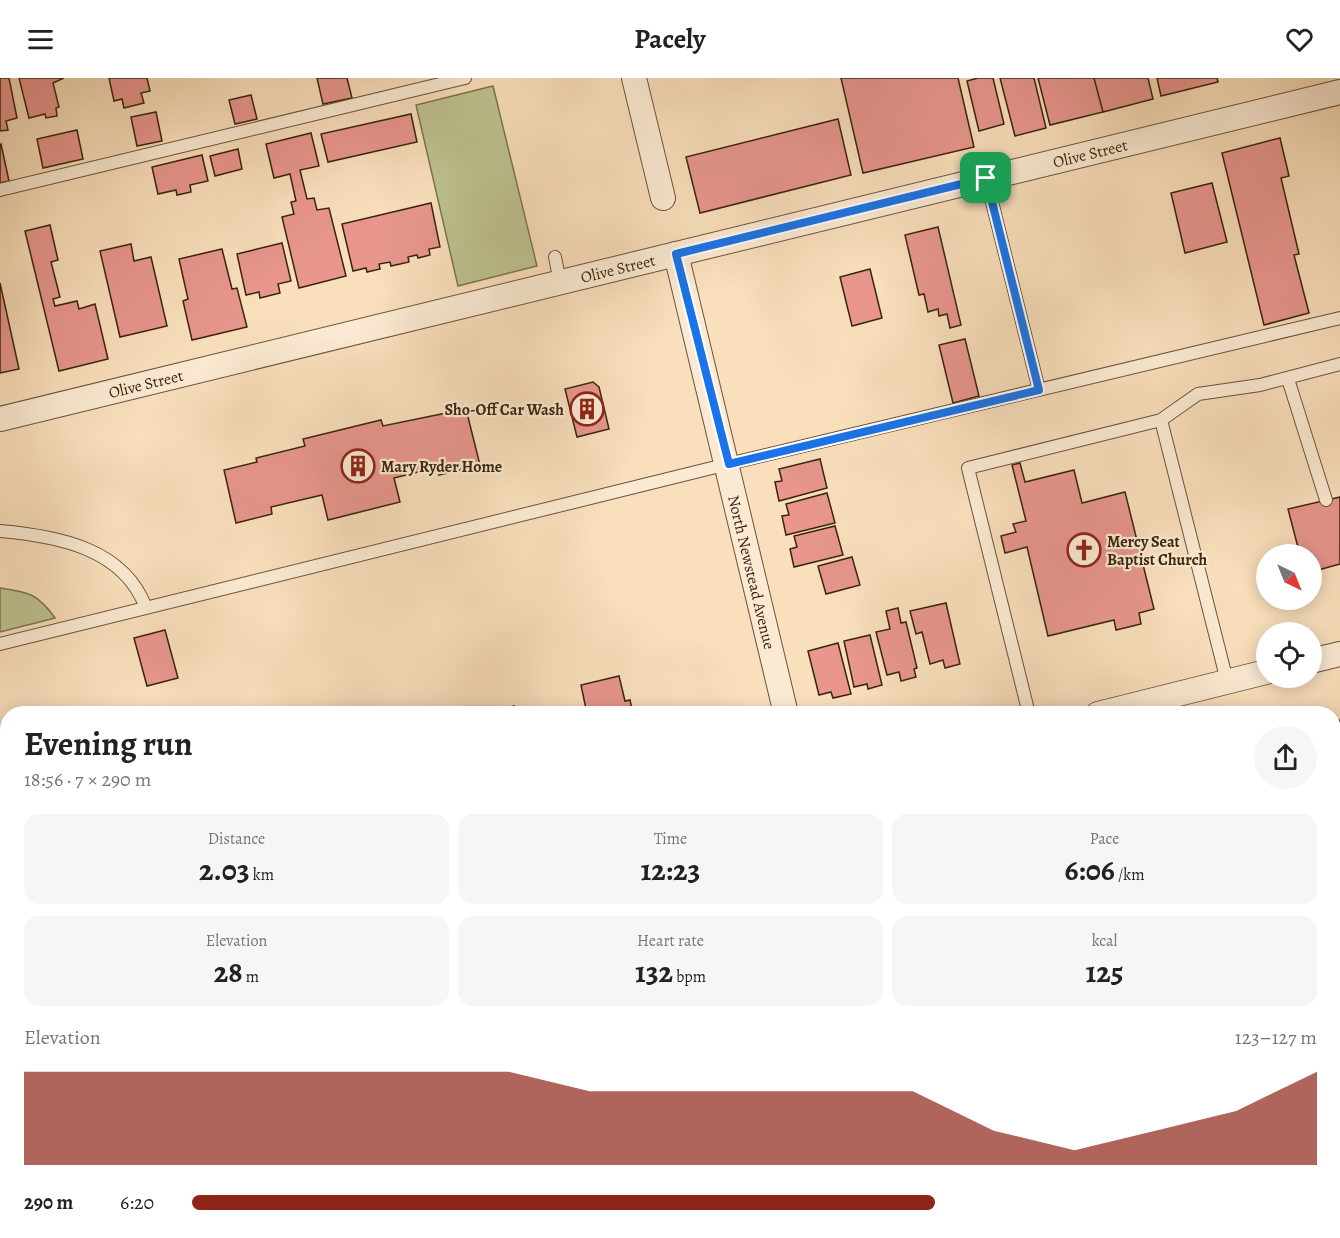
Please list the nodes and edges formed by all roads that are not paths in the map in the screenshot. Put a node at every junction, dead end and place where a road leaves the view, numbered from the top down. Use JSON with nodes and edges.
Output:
{"nodes":[{"id":1,"x":465,"y":78,"type":"edge"},
{"id":2,"x":634,"y":78,"type":"edge"},
{"id":3,"x":1340,"y":92,"type":"edge"},
{"id":4,"x":986,"y":178,"type":"junction"},
{"id":5,"x":0,"y":190,"type":"edge"},
{"id":6,"x":663,"y":198,"type":"dead end"},
{"id":7,"x":676,"y":254,"type":"junction"},
{"id":8,"x":555,"y":257,"type":"dead end"},
{"id":9,"x":560,"y":282,"type":"junction"},
{"id":10,"x":1340,"y":318,"type":"edge"},
{"id":11,"x":1340,"y":364,"type":"edge"},
{"id":12,"x":1288,"y":379,"type":"junction"},
{"id":13,"x":1039,"y":390,"type":"junction"},
{"id":14,"x":0,"y":419,"type":"edge"},
{"id":15,"x":1161,"y":420,"type":"junction"},
{"id":16,"x":729,"y":464,"type":"junction"},
{"id":17,"x":1326,"y":500,"type":"dead end"},
{"id":18,"x":0,"y":531,"type":"edge"},
{"id":19,"x":146,"y":608,"type":"junction"},
{"id":20,"x":0,"y":644,"type":"edge"},
{"id":21,"x":1340,"y":654,"type":"edge"},
{"id":22,"x":1322,"y":658,"type":"edge"},
{"id":23,"x":1256,"y":674,"type":"edge"},
{"id":24,"x":1227,"y":681,"type":"junction"},
{"id":25,"x":784,"y":706,"type":"edge"},
{"id":26,"x":1027,"y":706,"type":"edge"},
{"id":27,"x":1129,"y":706,"type":"edge"}],
"edges":[{"from":1,"to":5,"type":"lane"},
{"from":2,"to":6,"type":"street"},
{"from":3,"to":4,"type":"street","name":"Olive Street"},
{"from":4,"to":7,"type":"street","name":"Olive Street"},
{"from":4,"to":13,"type":"lane"},
{"from":7,"to":9,"type":"street","name":"Olive Street"},
{"from":7,"to":16,"type":"street","name":"North Newstead Avenue"},
{"from":8,"to":9,"type":"lane"},
{"from":9,"to":14,"type":"street","name":"Olive Street"},
{"from":10,"to":13,"type":"lane"},
{"from":11,"to":12,"type":"lane"},
{"from":12,"to":15,"type":"lane"},
{"from":12,"to":17,"type":"lane"},
{"from":13,"to":16,"type":"lane"},
{"from":15,"to":24,"type":"lane"},
{"from":15,"to":26,"type":"lane"},
{"from":16,"to":19,"type":"lane"},
{"from":16,"to":25,"type":"street","name":"North Newstead Avenue"},
{"from":18,"to":19,"type":"lane"},
{"from":19,"to":20,"type":"lane"},
{"from":21,"to":22,"type":"street"},
{"from":23,"to":24,"type":"street"},
{"from":24,"to":27,"type":"street"}]}
